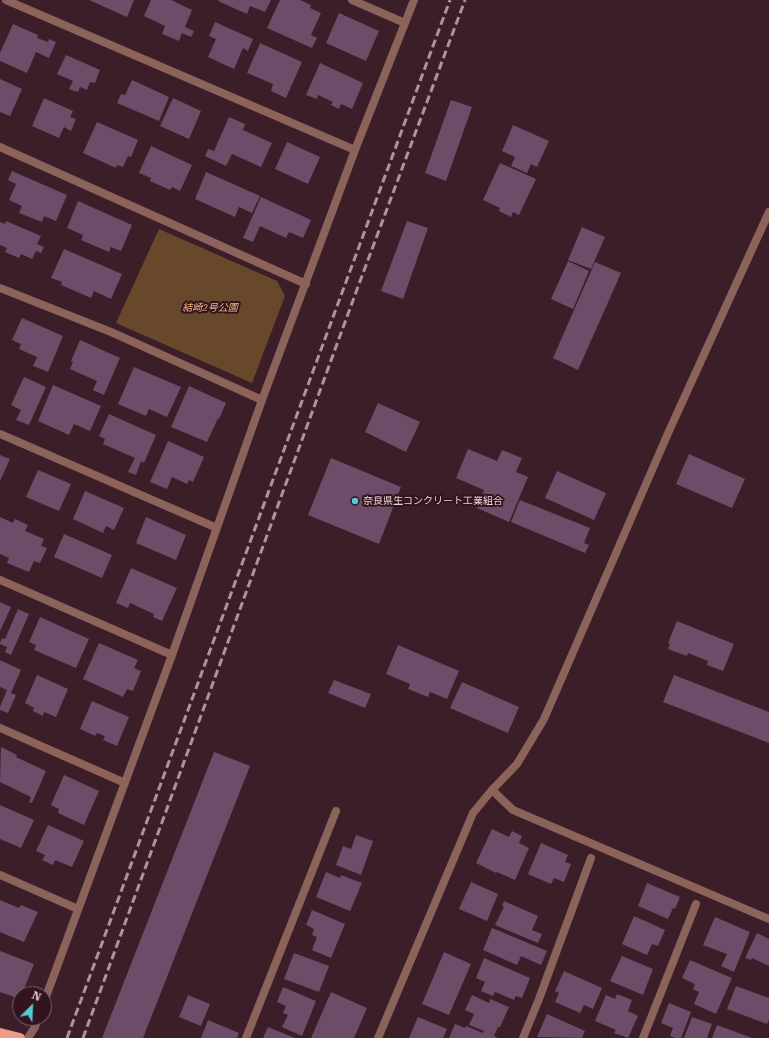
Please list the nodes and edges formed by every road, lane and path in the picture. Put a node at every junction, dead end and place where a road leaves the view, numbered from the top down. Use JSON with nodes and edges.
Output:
{"nodes":[{"id":1,"x":6,"y":0,"type":"edge"},
{"id":2,"x":352,"y":0,"type":"edge"},
{"id":3,"x":414,"y":0,"type":"edge"},
{"id":4,"x":405,"y":23,"type":"junction"},
{"id":5,"x":0,"y":147,"type":"edge"},
{"id":6,"x":355,"y":150,"type":"junction"},
{"id":7,"x":769,"y":212,"type":"edge"},
{"id":8,"x":306,"y":284,"type":"junction"},
{"id":9,"x":0,"y":288,"type":"edge"},
{"id":10,"x":262,"y":400,"type":"junction"},
{"id":11,"x":0,"y":434,"type":"edge"},
{"id":12,"x":217,"y":528,"type":"junction"},
{"id":13,"x":0,"y":580,"type":"edge"},
{"id":14,"x":172,"y":655,"type":"junction"},
{"id":15,"x":0,"y":728,"type":"edge"},
{"id":16,"x":125,"y":783,"type":"junction"},
{"id":17,"x":492,"y":790,"type":"junction"},
{"id":18,"x":336,"y":810,"type":"dead end"},
{"id":19,"x":591,"y":858,"type":"dead end"},
{"id":20,"x":0,"y":875,"type":"edge"},
{"id":21,"x":696,"y":904,"type":"dead end"},
{"id":22,"x":78,"y":909,"type":"junction"},
{"id":23,"x":769,"y":919,"type":"edge"},
{"id":24,"x":50,"y":986,"type":"edge"},
{"id":25,"x":35,"y":1026,"type":"edge"},
{"id":26,"x":0,"y":1033,"type":"edge"},
{"id":27,"x":20,"y":1038,"type":"edge"},
{"id":28,"x":28,"y":1038,"type":"edge"},
{"id":29,"x":246,"y":1038,"type":"edge"},
{"id":30,"x":378,"y":1038,"type":"edge"},
{"id":31,"x":524,"y":1038,"type":"edge"},
{"id":32,"x":643,"y":1038,"type":"edge"}],
"edges":[{"from":1,"to":6,"type":"street"},
{"from":2,"to":4,"type":"street"},
{"from":3,"to":4,"type":"street"},
{"from":4,"to":6,"type":"street"},
{"from":5,"to":8,"type":"street"},
{"from":6,"to":8,"type":"street"},
{"from":7,"to":17,"type":"street"},
{"from":8,"to":10,"type":"street"},
{"from":9,"to":10,"type":"street"},
{"from":10,"to":12,"type":"street"},
{"from":11,"to":12,"type":"street"},
{"from":12,"to":14,"type":"street"},
{"from":13,"to":14,"type":"street"},
{"from":14,"to":16,"type":"street"},
{"from":15,"to":16,"type":"street"},
{"from":16,"to":22,"type":"street"},
{"from":17,"to":23,"type":"street"},
{"from":17,"to":30,"type":"street"},
{"from":18,"to":29,"type":"street"},
{"from":19,"to":31,"type":"street"},
{"from":20,"to":22,"type":"street"},
{"from":21,"to":32,"type":"street"},
{"from":22,"to":24,"type":"street"},
{"from":25,"to":28,"type":"street"},
{"from":26,"to":27,"type":"main road"}]}
